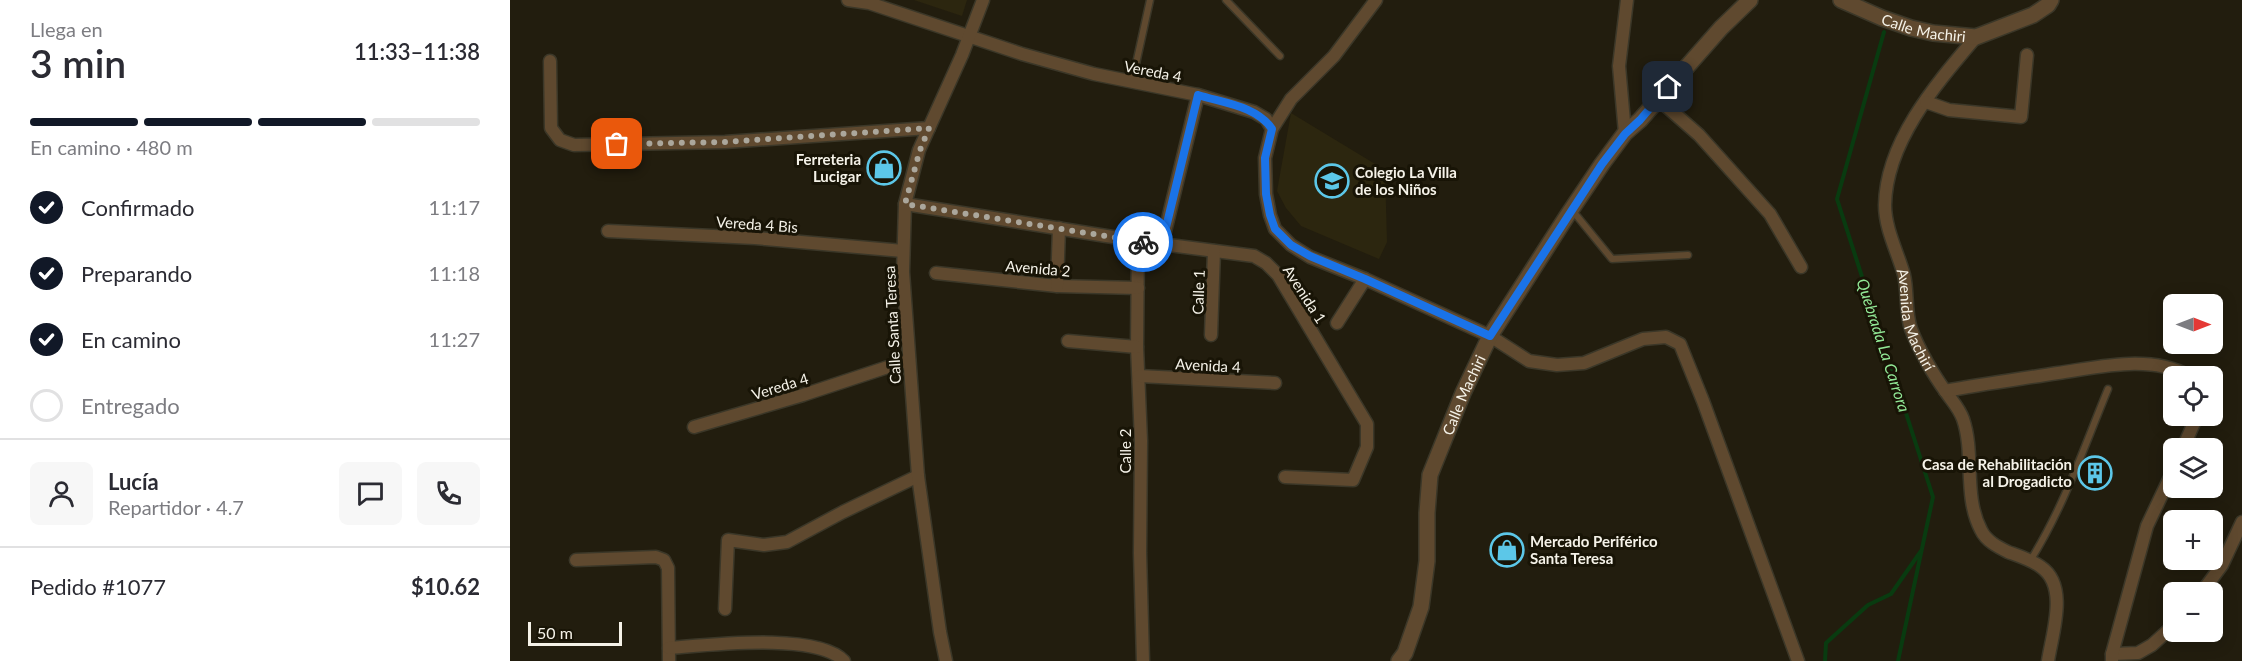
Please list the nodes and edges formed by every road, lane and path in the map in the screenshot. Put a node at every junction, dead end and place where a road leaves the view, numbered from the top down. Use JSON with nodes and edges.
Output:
{"nodes":[{"id":1,"x":848,"y":0,"type":"edge"},
{"id":2,"x":983,"y":0,"type":"edge"},
{"id":3,"x":1150,"y":0,"type":"edge"},
{"id":4,"x":1226,"y":0,"type":"edge"},
{"id":5,"x":1376,"y":0,"type":"edge"},
{"id":6,"x":1627,"y":0,"type":"edge"},
{"id":7,"x":1750,"y":0,"type":"edge"},
{"id":8,"x":1840,"y":0,"type":"edge"},
{"id":9,"x":2050,"y":0,"type":"edge"},
{"id":10,"x":969,"y":35,"type":"junction"},
{"id":11,"x":1977,"y":37,"type":"junction"},
{"id":12,"x":2027,"y":55,"type":"dead end"},
{"id":13,"x":1280,"y":56,"type":"dead end"},
{"id":14,"x":550,"y":61,"type":"dead end"},
{"id":15,"x":1131,"y":82,"type":"junction"},
{"id":16,"x":1198,"y":95,"type":"junction"},
{"id":17,"x":1658,"y":99,"type":"junction"},
{"id":18,"x":1926,"y":102,"type":"junction"},
{"id":19,"x":929,"y":128,"type":"junction"},
{"id":20,"x":1272,"y":129,"type":"junction"},
{"id":21,"x":1625,"y":134,"type":"junction"},
{"id":22,"x":905,"y":204,"type":"junction"},
{"id":23,"x":1572,"y":209,"type":"junction"},
{"id":24,"x":1059,"y":228,"type":"junction"},
{"id":25,"x":608,"y":231,"type":"dead end"},
{"id":26,"x":1138,"y":242,"type":"junction"},
{"id":27,"x":1162,"y":244,"type":"junction"},
{"id":28,"x":903,"y":251,"type":"junction"},
{"id":29,"x":1214,"y":251,"type":"junction"},
{"id":30,"x":1688,"y":255,"type":"dead end"},
{"id":31,"x":1801,"y":267,"type":"dead end"},
{"id":32,"x":936,"y":273,"type":"dead end"},
{"id":33,"x":1365,"y":279,"type":"junction"},
{"id":34,"x":1057,"y":286,"type":"junction"},
{"id":35,"x":1138,"y":288,"type":"junction"},
{"id":36,"x":1337,"y":323,"type":"dead end"},
{"id":37,"x":1211,"y":335,"type":"dead end"},
{"id":38,"x":1490,"y":336,"type":"junction"},
{"id":39,"x":1068,"y":341,"type":"dead end"},
{"id":40,"x":1137,"y":347,"type":"junction"},
{"id":41,"x":909,"y":360,"type":"junction"},
{"id":42,"x":2163,"y":368,"type":"edge"},
{"id":43,"x":1139,"y":376,"type":"junction"},
{"id":44,"x":1275,"y":383,"type":"dead end"},
{"id":45,"x":2108,"y":388,"type":"dead end"},
{"id":46,"x":1945,"y":391,"type":"junction"},
{"id":47,"x":694,"y":427,"type":"dead end"},
{"id":48,"x":918,"y":476,"type":"junction"},
{"id":49,"x":1285,"y":477,"type":"dead end"},
{"id":50,"x":2163,"y":492,"type":"edge"},
{"id":51,"x":2242,"y":522,"type":"edge"},
{"id":52,"x":576,"y":560,"type":"dead end"},
{"id":53,"x":2030,"y":561,"type":"junction"},
{"id":54,"x":2209,"y":582,"type":"edge"},
{"id":55,"x":725,"y":609,"type":"dead end"},
{"id":56,"x":2163,"y":635,"type":"edge"},
{"id":57,"x":669,"y":648,"type":"junction"},
{"id":58,"x":2112,"y":658,"type":"edge"},
{"id":59,"x":669,"y":661,"type":"edge"},
{"id":60,"x":844,"y":661,"type":"edge"},
{"id":61,"x":946,"y":661,"type":"edge"},
{"id":62,"x":1143,"y":661,"type":"edge"},
{"id":63,"x":1399,"y":661,"type":"edge"},
{"id":64,"x":1798,"y":661,"type":"edge"},
{"id":65,"x":2048,"y":661,"type":"edge"}],
"edges":[{"from":1,"to":10,"type":"street","name":"Vereda 4"},
{"from":2,"to":10,"type":"street","name":"Calle Santa Teresa"},
{"from":3,"to":15,"type":"lane"},
{"from":4,"to":13,"type":"lane"},
{"from":5,"to":20,"type":"street"},
{"from":6,"to":21,"type":"street"},
{"from":7,"to":17,"type":"street","name":"Calle Machiri"},
{"from":8,"to":11,"type":"street","name":"Calle Machiri"},
{"from":9,"to":11,"type":"street"},
{"from":10,"to":15,"type":"street","name":"Vereda 4"},
{"from":10,"to":19,"type":"street","name":"Calle Santa Teresa"},
{"from":11,"to":18,"type":"street","name":"Avenida Machirí"},
{"from":12,"to":18,"type":"street"},
{"from":14,"to":19,"type":"street"},
{"from":15,"to":16,"type":"street","name":"Vereda 4"},
{"from":16,"to":20,"type":"street","name":"Vereda 4"},
{"from":16,"to":27,"type":"street"},
{"from":17,"to":21,"type":"street","name":"Calle Machiri"},
{"from":17,"to":31,"type":"street"},
{"from":18,"to":46,"type":"street","name":"Avenida Machirí"},
{"from":19,"to":22,"type":"street","name":"Calle Santa Teresa"},
{"from":20,"to":33,"type":"street"},
{"from":21,"to":23,"type":"street","name":"Calle Machiri"},
{"from":22,"to":24,"type":"street","name":"Avenida 1"},
{"from":22,"to":28,"type":"street","name":"Calle Santa Teresa"},
{"from":23,"to":30,"type":"lane"},
{"from":23,"to":38,"type":"street","name":"Calle Machiri"},
{"from":24,"to":26,"type":"street","name":"Avenida 1"},
{"from":24,"to":34,"type":"street"},
{"from":25,"to":28,"type":"street","name":"Vereda 4 Bis"},
{"from":26,"to":27,"type":"street","name":"Avenida 1"},
{"from":26,"to":35,"type":"street","name":"Calle 2"},
{"from":27,"to":29,"type":"street","name":"Avenida 1"},
{"from":28,"to":41,"type":"street","name":"Calle Santa Teresa"},
{"from":29,"to":37,"type":"street","name":"Calle 1"},
{"from":29,"to":49,"type":"street","name":"Avenida 1"},
{"from":32,"to":34,"type":"street","name":"Avenida 2"},
{"from":33,"to":36,"type":"street"},
{"from":33,"to":38,"type":"street"},
{"from":34,"to":35,"type":"street","name":"Avenida 2"},
{"from":35,"to":40,"type":"street","name":"Calle 2"},
{"from":38,"to":63,"type":"street","name":"Calle Machiri"},
{"from":38,"to":64,"type":"street"},
{"from":39,"to":40,"type":"street"},
{"from":40,"to":43,"type":"street","name":"Calle 2"},
{"from":41,"to":47,"type":"street","name":"Vereda 4"},
{"from":41,"to":48,"type":"street","name":"Calle Santa Teresa"},
{"from":42,"to":46,"type":"street"},
{"from":43,"to":44,"type":"street","name":"Avenida 4"},
{"from":43,"to":62,"type":"street","name":"Calle 2"},
{"from":45,"to":53,"type":"lane"},
{"from":46,"to":53,"type":"street","name":"Avenida Machirí"},
{"from":48,"to":55,"type":"street"},
{"from":48,"to":61,"type":"street","name":"Calle Santa Teresa"},
{"from":50,"to":58,"type":"street"},
{"from":51,"to":54,"type":"street"},
{"from":52,"to":57,"type":"street"},
{"from":53,"to":65,"type":"street","name":"Avenida Machirí"},
{"from":56,"to":58,"type":"street"},
{"from":57,"to":59,"type":"street"},
{"from":57,"to":60,"type":"street"}]}
